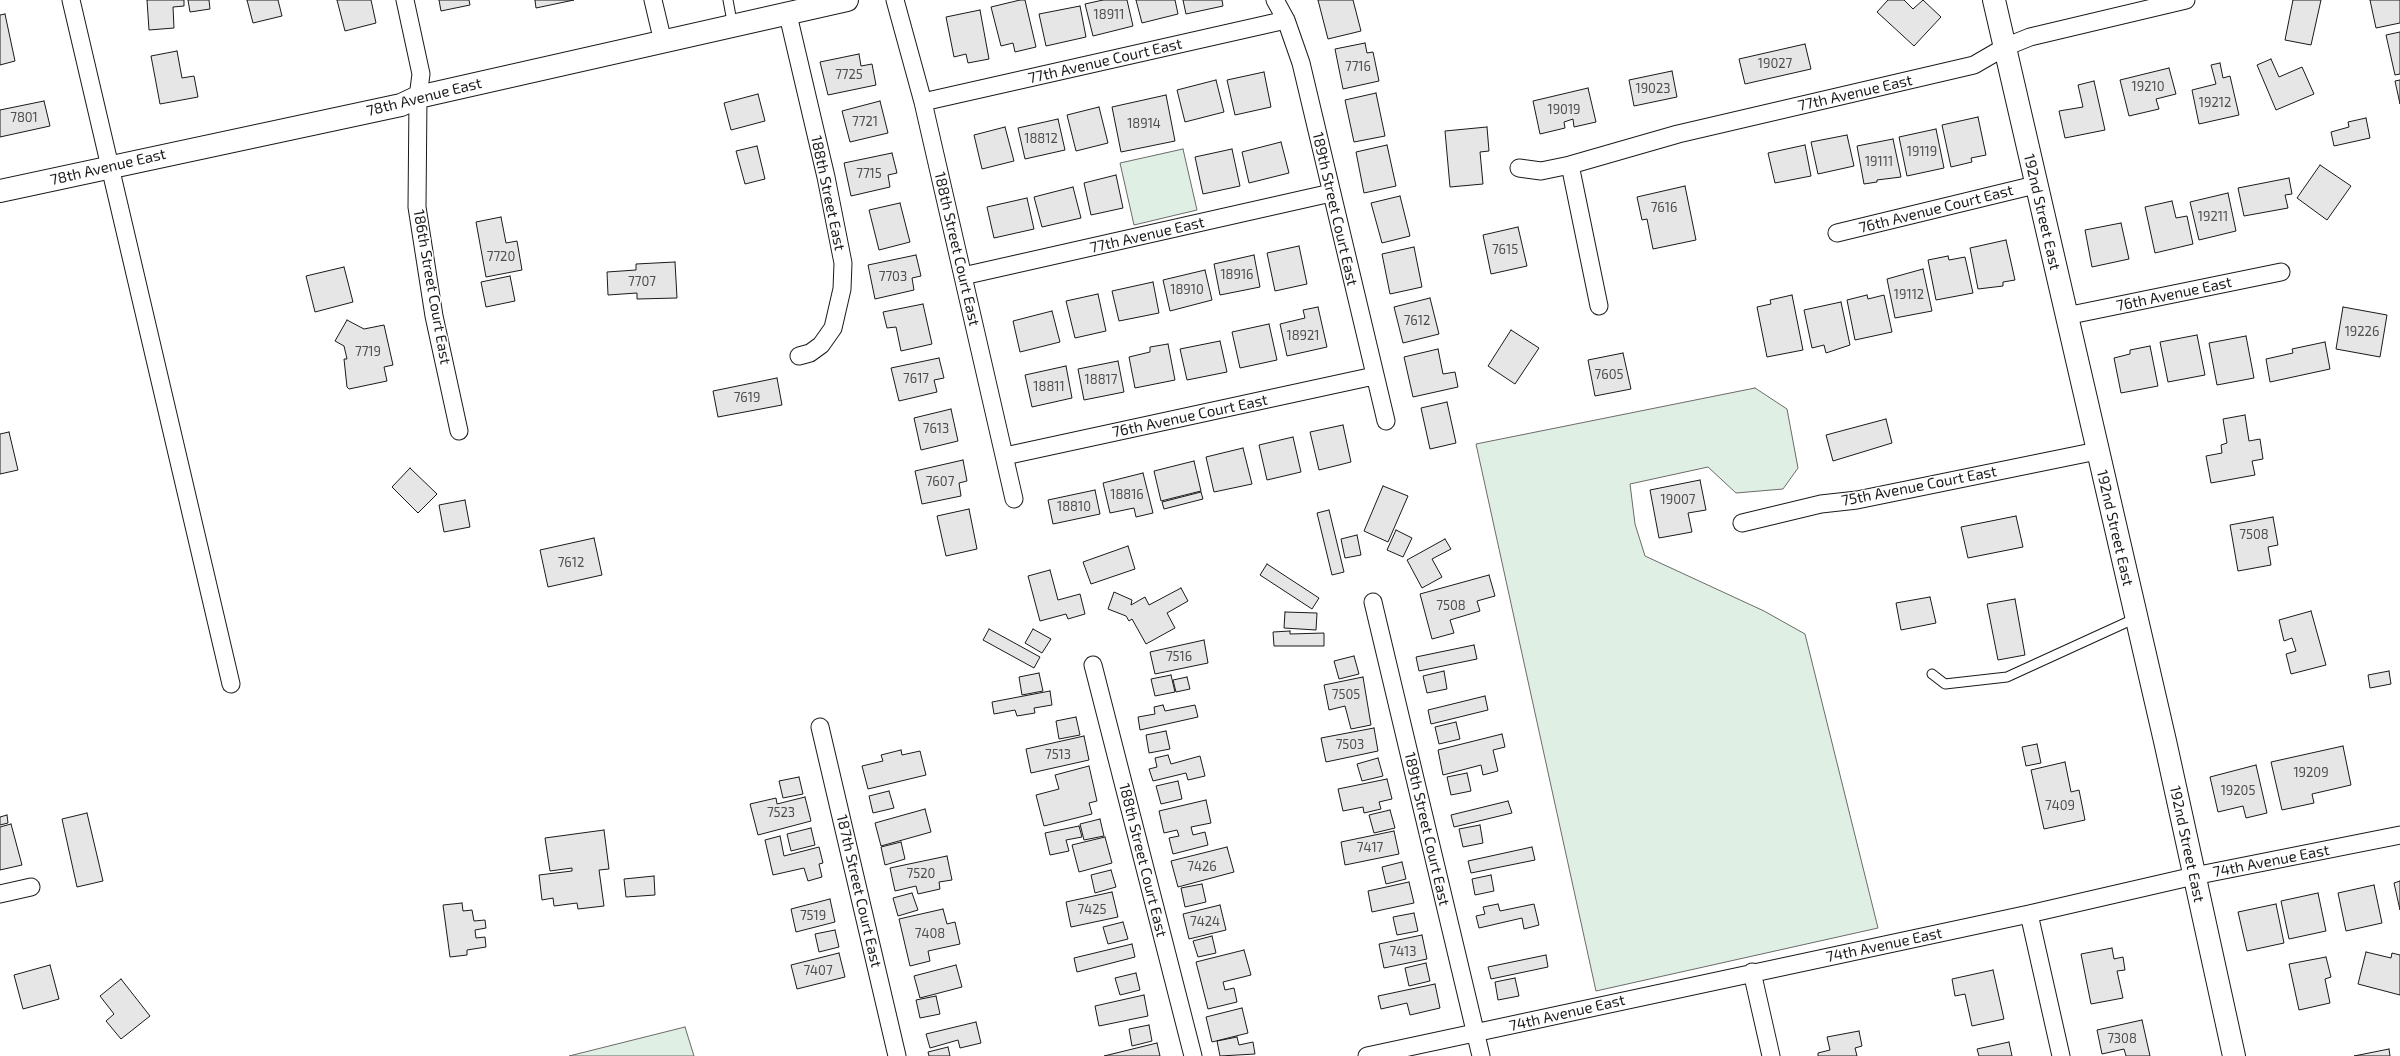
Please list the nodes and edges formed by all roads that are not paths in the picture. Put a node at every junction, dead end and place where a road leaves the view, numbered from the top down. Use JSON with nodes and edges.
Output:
{"nodes":[{"id":1,"x":71,"y":0,"type":"edge"},
{"id":2,"x":405,"y":0,"type":"edge"},
{"id":3,"x":653,"y":0,"type":"edge"},
{"id":4,"x":728,"y":0,"type":"edge"},
{"id":5,"x":847,"y":0,"type":"edge"},
{"id":6,"x":895,"y":0,"type":"edge"},
{"id":7,"x":1275,"y":0,"type":"edge"},
{"id":8,"x":1994,"y":0,"type":"edge"},
{"id":9,"x":2186,"y":0,"type":"edge"},
{"id":10,"x":788,"y":15,"type":"junction"},
{"id":11,"x":1286,"y":20,"type":"junction"},
{"id":12,"x":733,"y":27,"type":"junction"},
{"id":13,"x":663,"y":42,"type":"junction"},
{"id":14,"x":2005,"y":47,"type":"junction"},
{"id":15,"x":418,"y":97,"type":"junction"},
{"id":16,"x":923,"y":102,"type":"junction"},
{"id":17,"x":1570,"y":165,"type":"junction"},
{"id":18,"x":110,"y":167,"type":"junction"},
{"id":19,"x":1519,"y":168,"type":"dead end"},
{"id":20,"x":2035,"y":185,"type":"junction"},
{"id":21,"x":0,"y":191,"type":"edge"},
{"id":22,"x":1331,"y":193,"type":"junction"},
{"id":23,"x":1837,"y":233,"type":"dead end"},
{"id":24,"x":2281,"y":272,"type":"dead end"},
{"id":25,"x":963,"y":276,"type":"junction"},
{"id":26,"x":1599,"y":306,"type":"dead end"},
{"id":27,"x":2066,"y":316,"type":"junction"},
{"id":28,"x":799,"y":356,"type":"dead end"},
{"id":29,"x":1374,"y":376,"type":"junction"},
{"id":30,"x":1386,"y":421,"type":"dead end"},
{"id":31,"x":459,"y":431,"type":"dead end"},
{"id":32,"x":2097,"y":451,"type":"junction"},
{"id":33,"x":1005,"y":456,"type":"junction"},
{"id":34,"x":1014,"y":499,"type":"dead end"},
{"id":35,"x":1742,"y":523,"type":"dead end"},
{"id":36,"x":1373,"y":602,"type":"dead end"},
{"id":37,"x":2136,"y":618,"type":"junction"},
{"id":38,"x":1093,"y":665,"type":"dead end"},
{"id":39,"x":1932,"y":674,"type":"dead end"},
{"id":40,"x":231,"y":684,"type":"dead end"},
{"id":41,"x":820,"y":727,"type":"dead end"},
{"id":42,"x":2400,"y":834,"type":"edge"},
{"id":43,"x":2194,"y":876,"type":"junction"},
{"id":44,"x":31,"y":887,"type":"dead end"},
{"id":45,"x":0,"y":894,"type":"edge"},
{"id":46,"x":2029,"y":914,"type":"junction"},
{"id":47,"x":1752,"y":972,"type":"junction"},
{"id":48,"x":1476,"y":1034,"type":"junction"},
{"id":49,"x":897,"y":1056,"type":"edge"},
{"id":50,"x":1193,"y":1056,"type":"edge"},
{"id":51,"x":1367,"y":1056,"type":"edge"},
{"id":52,"x":1481,"y":1056,"type":"edge"},
{"id":53,"x":1771,"y":1056,"type":"edge"},
{"id":54,"x":2061,"y":1056,"type":"edge"},
{"id":55,"x":2234,"y":1056,"type":"edge"}],
"edges":[{"from":1,"to":18,"type":"street"},
{"from":2,"to":15,"type":"street","name":"186th Street Court East"},
{"from":3,"to":13,"type":"street"},
{"from":4,"to":12,"type":"lane"},
{"from":5,"to":10,"type":"street","name":"78th Avenue East"},
{"from":6,"to":16,"type":"street","name":"188th Street Court East"},
{"from":7,"to":11,"type":"street","name":"189th Street Court East"},
{"from":8,"to":14,"type":"street","name":"192nd Street East"},
{"from":9,"to":14,"type":"street","name":"77th Avenue East"},
{"from":10,"to":12,"type":"street","name":"78th Avenue East"},
{"from":10,"to":28,"type":"street","name":"188th Street East"},
{"from":11,"to":16,"type":"street","name":"77th Avenue Court East"},
{"from":11,"to":22,"type":"street","name":"189th Street Court East"},
{"from":12,"to":13,"type":"street","name":"78th Avenue East"},
{"from":13,"to":15,"type":"street","name":"78th Avenue East"},
{"from":14,"to":17,"type":"street","name":"77th Avenue East"},
{"from":14,"to":20,"type":"street","name":"192nd Street East"},
{"from":15,"to":18,"type":"street","name":"78th Avenue East"},
{"from":15,"to":31,"type":"street","name":"186th Street Court East"},
{"from":16,"to":25,"type":"street","name":"188th Street Court East"},
{"from":17,"to":19,"type":"street","name":"77th Avenue East"},
{"from":17,"to":26,"type":"street"},
{"from":18,"to":21,"type":"street","name":"78th Avenue East"},
{"from":18,"to":40,"type":"street"},
{"from":20,"to":23,"type":"street","name":"76th Avenue Court East"},
{"from":20,"to":27,"type":"street","name":"192nd Street East"},
{"from":22,"to":25,"type":"street","name":"77th Avenue East"},
{"from":22,"to":29,"type":"street","name":"189th Street Court East"},
{"from":24,"to":27,"type":"street","name":"76th Avenue East"},
{"from":25,"to":33,"type":"street","name":"188th Street Court East"},
{"from":27,"to":32,"type":"street","name":"192nd Street East"},
{"from":29,"to":30,"type":"street","name":"189th Street Court East"},
{"from":29,"to":33,"type":"street","name":"76th Avenue Court East"},
{"from":32,"to":35,"type":"street","name":"75th Avenue Court East"},
{"from":32,"to":37,"type":"street","name":"192nd Street East"},
{"from":33,"to":34,"type":"street","name":"188th Street Court East"},
{"from":36,"to":48,"type":"street","name":"189th Street Court East"},
{"from":37,"to":39,"type":"lane"},
{"from":37,"to":43,"type":"street","name":"192nd Street East"},
{"from":38,"to":50,"type":"street","name":"188th Street Court East"},
{"from":41,"to":49,"type":"street","name":"187th Street Court East"},
{"from":42,"to":43,"type":"street","name":"74th Avenue East"},
{"from":43,"to":46,"type":"street","name":"74th Avenue East"},
{"from":43,"to":55,"type":"street","name":"192nd Street East"},
{"from":44,"to":45,"type":"street"},
{"from":46,"to":47,"type":"street","name":"74th Avenue East"},
{"from":46,"to":54,"type":"street"},
{"from":47,"to":48,"type":"street","name":"74th Avenue East"},
{"from":47,"to":53,"type":"street"},
{"from":48,"to":51,"type":"street","name":"74th Avenue East"},
{"from":48,"to":52,"type":"street","name":"189th Street Court East"}]}
